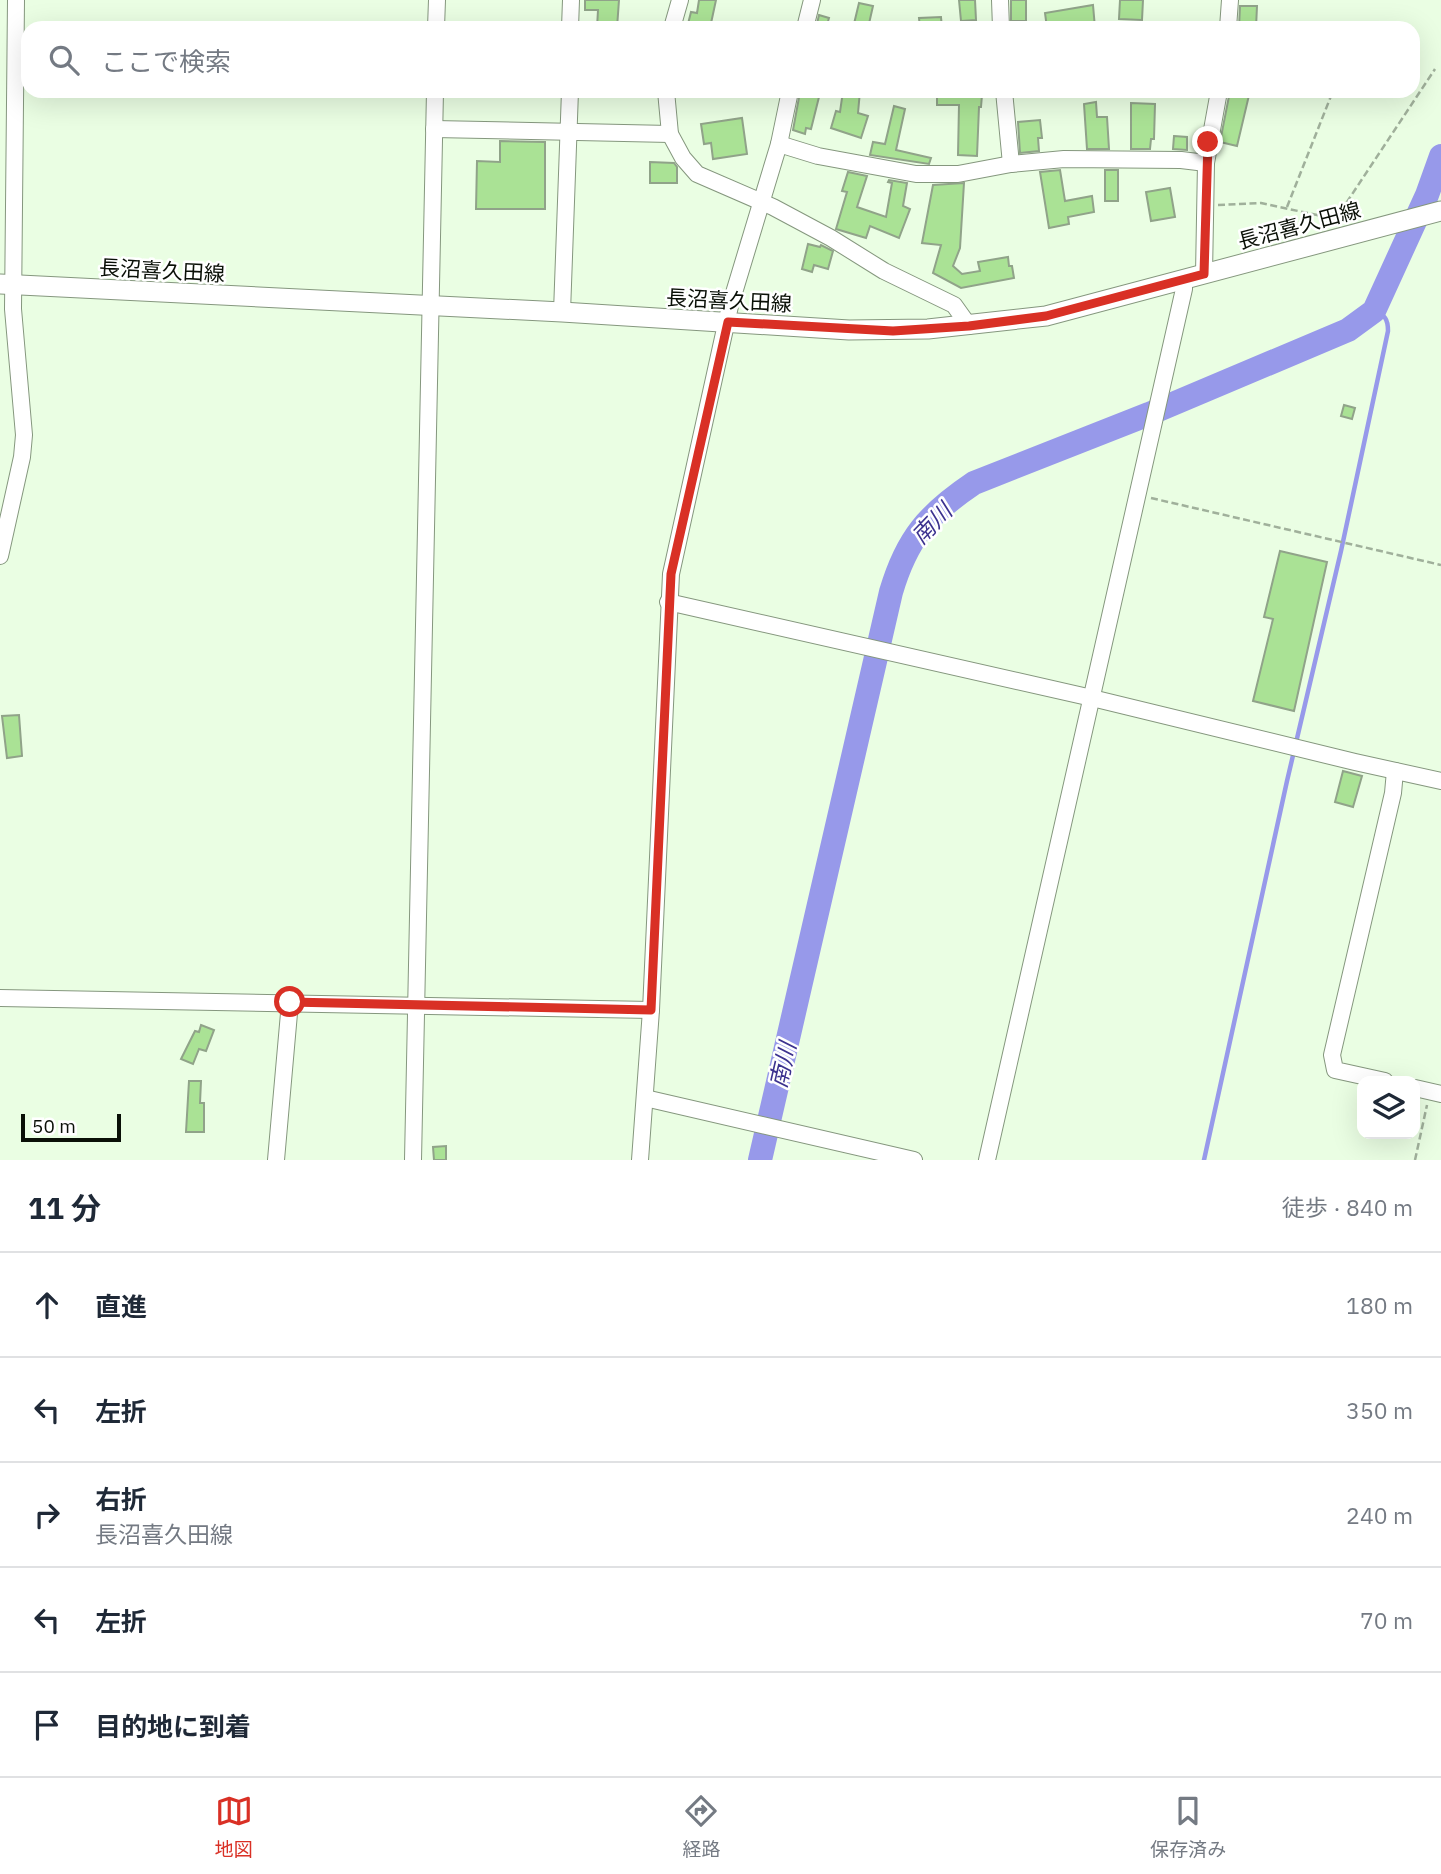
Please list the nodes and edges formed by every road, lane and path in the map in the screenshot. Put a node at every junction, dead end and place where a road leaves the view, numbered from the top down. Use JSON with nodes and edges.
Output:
{"nodes":[{"id":1,"x":16,"y":0,"type":"edge"},
{"id":2,"x":437,"y":0,"type":"edge"},
{"id":3,"x":571,"y":0,"type":"edge"},
{"id":4,"x":680,"y":0,"type":"edge"},
{"id":5,"x":812,"y":0,"type":"edge"},
{"id":6,"x":1000,"y":0,"type":"edge"},
{"id":7,"x":1230,"y":0,"type":"edge"},
{"id":8,"x":436,"y":21,"type":"edge"},
{"id":9,"x":570,"y":21,"type":"edge"},
{"id":10,"x":674,"y":21,"type":"edge"},
{"id":11,"x":807,"y":21,"type":"edge"},
{"id":12,"x":1001,"y":21,"type":"edge"},
{"id":13,"x":1228,"y":21,"type":"edge"},
{"id":14,"x":1435,"y":69,"type":"dead end"},
{"id":15,"x":1420,"y":92,"type":"edge"},
{"id":16,"x":435,"y":98,"type":"edge"},
{"id":17,"x":570,"y":98,"type":"edge"},
{"id":18,"x":667,"y":98,"type":"edge"},
{"id":19,"x":789,"y":98,"type":"edge"},
{"id":20,"x":1005,"y":98,"type":"edge"},
{"id":21,"x":1218,"y":98,"type":"edge"},
{"id":22,"x":1330,"y":98,"type":"edge"},
{"id":23,"x":1416,"y":98,"type":"edge"},
{"id":24,"x":434,"y":129,"type":"junction"},
{"id":25,"x":570,"y":131,"type":"junction"},
{"id":26,"x":670,"y":134,"type":"junction"},
{"id":27,"x":779,"y":144,"type":"junction"},
{"id":28,"x":1206,"y":163,"type":"junction"},
{"id":29,"x":1011,"y":164,"type":"junction"},
{"id":30,"x":761,"y":201,"type":"junction"},
{"id":31,"x":1205,"y":206,"type":"junction"},
{"id":32,"x":1287,"y":207,"type":"junction"},
{"id":33,"x":1441,"y":211,"type":"edge"},
{"id":34,"x":1204,"y":274,"type":"junction"},
{"id":35,"x":1184,"y":279,"type":"junction"},
{"id":36,"x":6,"y":285,"type":"edge"},
{"id":37,"x":432,"y":306,"type":"junction"},
{"id":38,"x":562,"y":312,"type":"junction"},
{"id":39,"x":728,"y":322,"type":"junction"},
{"id":40,"x":969,"y":326,"type":"junction"},
{"id":41,"x":1138,"y":492,"type":"junction"},
{"id":42,"x":0,"y":556,"type":"edge"},
{"id":43,"x":1441,"y":565,"type":"edge"},
{"id":44,"x":668,"y":601,"type":"junction"},
{"id":45,"x":1092,"y":698,"type":"junction"},
{"id":46,"x":1395,"y":771,"type":"junction"},
{"id":47,"x":1441,"y":781,"type":"edge"},
{"id":48,"x":0,"y":998,"type":"edge"},
{"id":49,"x":290,"y":1002,"type":"junction"},
{"id":50,"x":416,"y":1005,"type":"junction"},
{"id":51,"x":651,"y":1010,"type":"junction"},
{"id":52,"x":1362,"y":1076,"type":"edge"},
{"id":53,"x":1429,"y":1091,"type":"edge"},
{"id":54,"x":645,"y":1098,"type":"junction"},
{"id":55,"x":276,"y":1160,"type":"edge"},
{"id":56,"x":413,"y":1160,"type":"edge"},
{"id":57,"x":640,"y":1160,"type":"edge"},
{"id":58,"x":914,"y":1160,"type":"edge"},
{"id":59,"x":987,"y":1160,"type":"edge"},
{"id":60,"x":1415,"y":1160,"type":"edge"}],
"edges":[{"from":1,"to":36,"type":"street"},
{"from":2,"to":8,"type":"street"},
{"from":3,"to":9,"type":"street"},
{"from":4,"to":10,"type":"street"},
{"from":5,"to":11,"type":"street"},
{"from":6,"to":12,"type":"street"},
{"from":7,"to":13,"type":"street"},
{"from":14,"to":15,"type":"path"},
{"from":16,"to":24,"type":"street"},
{"from":17,"to":25,"type":"street"},
{"from":18,"to":26,"type":"street"},
{"from":19,"to":27,"type":"street"},
{"from":20,"to":29,"type":"street"},
{"from":21,"to":28,"type":"street"},
{"from":22,"to":32,"type":"path"},
{"from":23,"to":32,"type":"path"},
{"from":24,"to":25,"type":"street"},
{"from":24,"to":37,"type":"street"},
{"from":25,"to":26,"type":"street"},
{"from":25,"to":38,"type":"street"},
{"from":26,"to":30,"type":"street"},
{"from":27,"to":29,"type":"street"},
{"from":27,"to":30,"type":"street"},
{"from":28,"to":29,"type":"street"},
{"from":28,"to":31,"type":"street"},
{"from":30,"to":39,"type":"street"},
{"from":30,"to":40,"type":"street"},
{"from":31,"to":32,"type":"path"},
{"from":31,"to":34,"type":"street"},
{"from":33,"to":34,"type":"main road","name":"長沼喜久田線"},
{"from":34,"to":35,"type":"main road","name":"長沼喜久田線"},
{"from":35,"to":40,"type":"main road","name":"長沼喜久田線"},
{"from":35,"to":41,"type":"street"},
{"from":36,"to":37,"type":"main road","name":"長沼喜久田線"},
{"from":36,"to":42,"type":"street"},
{"from":37,"to":38,"type":"main road","name":"長沼喜久田線"},
{"from":37,"to":50,"type":"street"},
{"from":38,"to":39,"type":"main road","name":"長沼喜久田線"},
{"from":39,"to":40,"type":"main road","name":"長沼喜久田線"},
{"from":39,"to":44,"type":"street"},
{"from":41,"to":43,"type":"path"},
{"from":41,"to":45,"type":"street"},
{"from":44,"to":45,"type":"street"},
{"from":44,"to":51,"type":"street"},
{"from":45,"to":46,"type":"street"},
{"from":45,"to":59,"type":"street"},
{"from":46,"to":47,"type":"street"},
{"from":46,"to":52,"type":"street"},
{"from":48,"to":49,"type":"street"},
{"from":49,"to":50,"type":"street"},
{"from":49,"to":55,"type":"street"},
{"from":50,"to":51,"type":"street"},
{"from":50,"to":56,"type":"street"},
{"from":51,"to":54,"type":"street"},
{"from":53,"to":60,"type":"path"},
{"from":54,"to":57,"type":"street"},
{"from":54,"to":58,"type":"street"}]}
